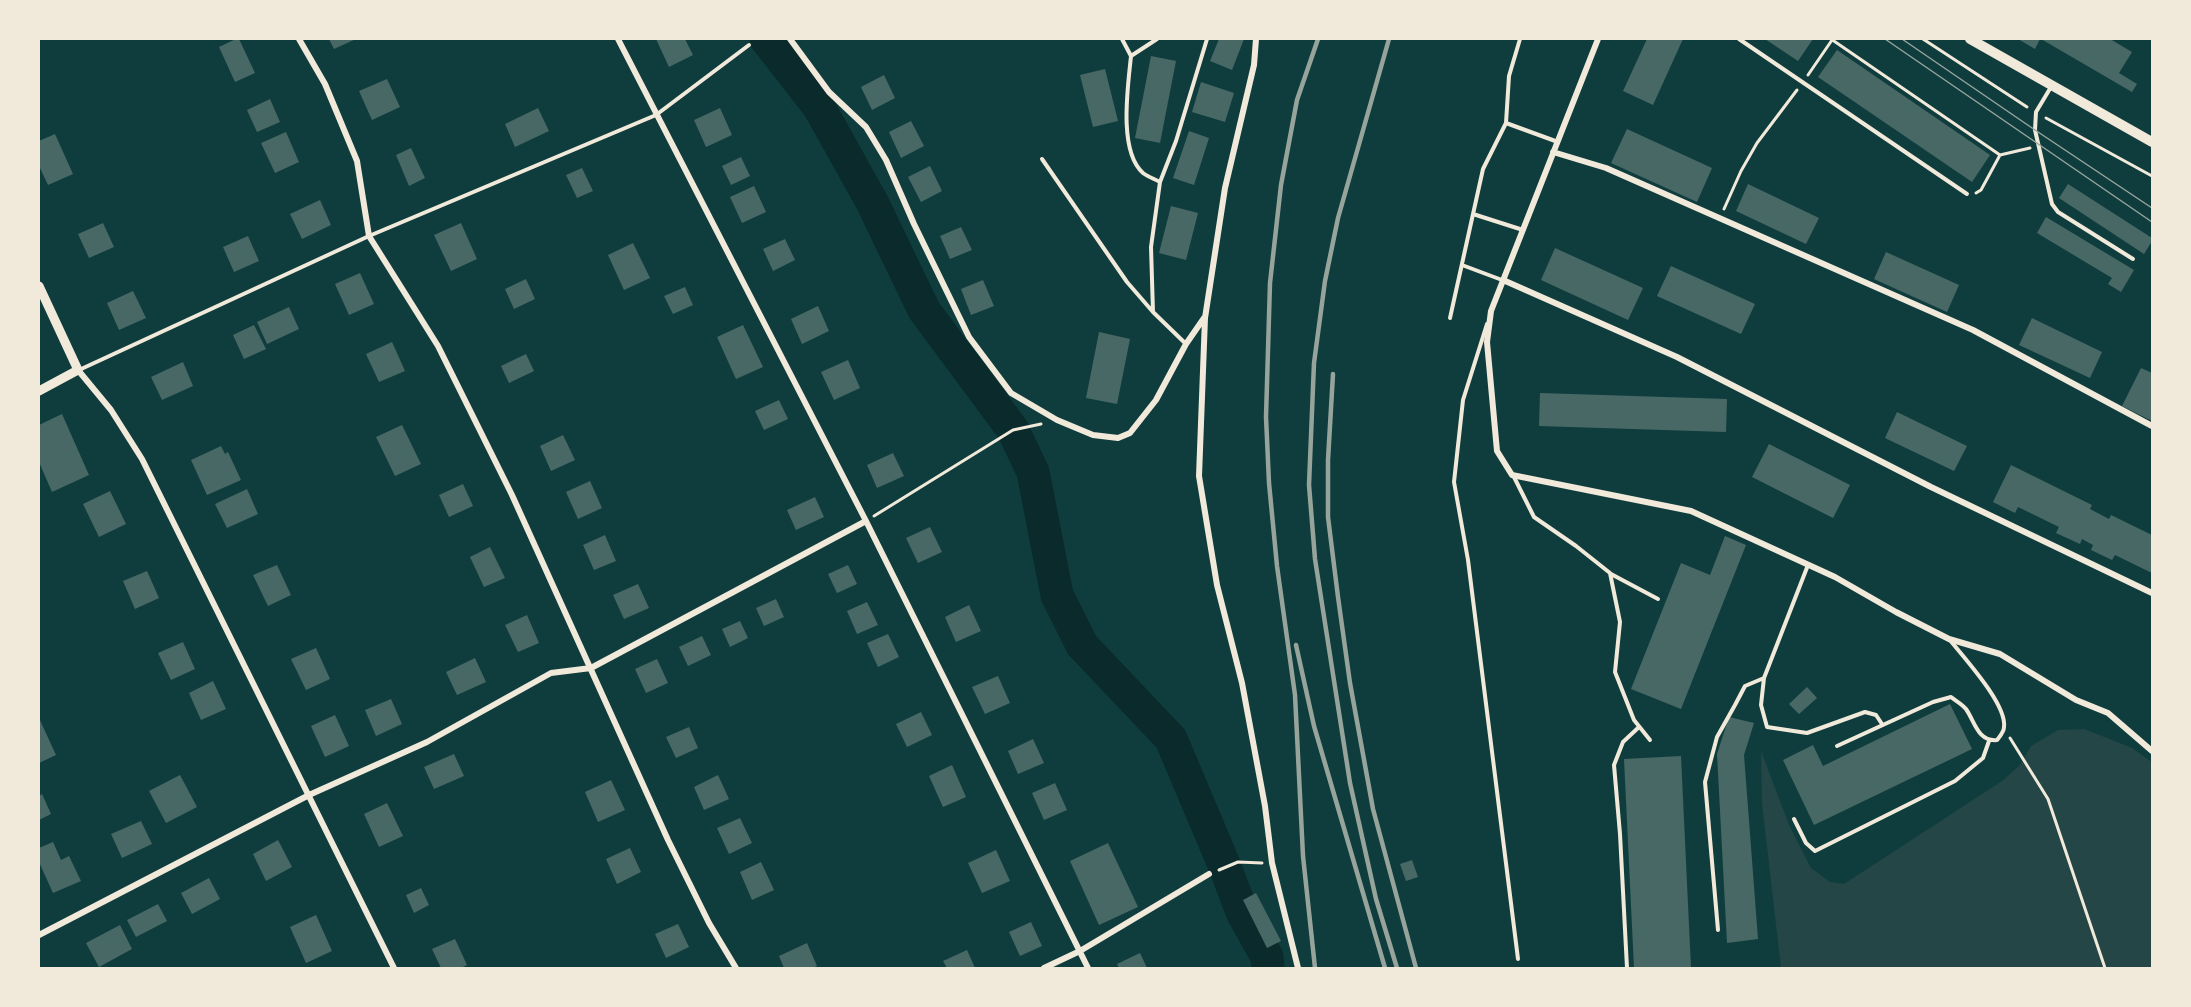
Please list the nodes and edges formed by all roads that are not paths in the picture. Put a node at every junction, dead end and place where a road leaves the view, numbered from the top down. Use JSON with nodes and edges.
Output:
{"nodes":[{"id":1,"x":299,"y":39,"type":"edge"},
{"id":2,"x":618,"y":39,"type":"edge"},
{"id":3,"x":790,"y":39,"type":"edge"},
{"id":4,"x":1122,"y":39,"type":"edge"},
{"id":5,"x":1157,"y":39,"type":"edge"},
{"id":6,"x":1207,"y":39,"type":"edge"},
{"id":7,"x":1256,"y":39,"type":"edge"},
{"id":8,"x":1520,"y":39,"type":"edge"},
{"id":9,"x":1598,"y":39,"type":"edge"},
{"id":10,"x":1739,"y":39,"type":"edge"},
{"id":11,"x":1970,"y":39,"type":"edge"},
{"id":12,"x":749,"y":45,"type":"dead end"},
{"id":13,"x":1131,"y":56,"type":"junction"},
{"id":14,"x":2051,"y":86,"type":"junction"},
{"id":15,"x":656,"y":115,"type":"junction"},
{"id":16,"x":1506,"y":123,"type":"junction"},
{"id":17,"x":1558,"y":141,"type":"junction"},
{"id":18,"x":2152,"y":142,"type":"edge"},
{"id":19,"x":1553,"y":152,"type":"junction"},
{"id":20,"x":1042,"y":159,"type":"dead end"},
{"id":21,"x":1160,"y":182,"type":"junction"},
{"id":22,"x":1967,"y":194,"type":"road end"},
{"id":23,"x":1473,"y":214,"type":"junction"},
{"id":24,"x":1523,"y":230,"type":"junction"},
{"id":25,"x":369,"y":236,"type":"junction"},
{"id":26,"x":2133,"y":259,"type":"dead end"},
{"id":27,"x":1462,"y":266,"type":"junction"},
{"id":28,"x":1503,"y":280,"type":"junction"},
{"id":29,"x":39,"y":286,"type":"edge"},
{"id":30,"x":1491,"y":311,"type":"junction"},
{"id":31,"x":1153,"y":312,"type":"junction"},
{"id":32,"x":1205,"y":318,"type":"junction"},
{"id":33,"x":1450,"y":318,"type":"dead end"},
{"id":34,"x":1186,"y":344,"type":"junction"},
{"id":35,"x":78,"y":370,"type":"junction"},
{"id":36,"x":39,"y":391,"type":"edge"},
{"id":37,"x":2152,"y":426,"type":"edge"},
{"id":38,"x":1512,"y":475,"type":"junction"},
{"id":39,"x":866,"y":521,"type":"junction"},
{"id":40,"x":1808,"y":565,"type":"junction"},
{"id":41,"x":1610,"y":573,"type":"junction"},
{"id":42,"x":2152,"y":593,"type":"edge"},
{"id":43,"x":1658,"y":599,"type":"dead end"},
{"id":44,"x":1949,"y":639,"type":"junction"},
{"id":45,"x":591,"y":668,"type":"junction"},
{"id":46,"x":1764,"y":678,"type":"junction"},
{"id":47,"x":1882,"y":724,"type":"junction"},
{"id":48,"x":1640,"y":727,"type":"junction"},
{"id":49,"x":1650,"y":740,"type":"dead end"},
{"id":50,"x":1989,"y":741,"type":"junction"},
{"id":51,"x":1837,"y":746,"type":"dead end"},
{"id":52,"x":2152,"y":751,"type":"edge"},
{"id":53,"x":309,"y":795,"type":"junction"},
{"id":54,"x":1794,"y":819,"type":"dead end"},
{"id":55,"x":1209,"y":874,"type":"road end"},
{"id":56,"x":1718,"y":930,"type":"dead end"},
{"id":57,"x":39,"y":935,"type":"edge"},
{"id":58,"x":1080,"y":951,"type":"junction"},
{"id":59,"x":1518,"y":959,"type":"dead end"},
{"id":60,"x":394,"y":968,"type":"edge"},
{"id":61,"x":736,"y":968,"type":"edge"},
{"id":62,"x":1044,"y":968,"type":"edge"},
{"id":63,"x":1088,"y":968,"type":"edge"},
{"id":64,"x":1298,"y":968,"type":"edge"},
{"id":65,"x":1627,"y":968,"type":"edge"}],
"edges":[{"from":1,"to":25,"type":"street"},
{"from":2,"to":15,"type":"street"},
{"from":3,"to":34,"type":"street"},
{"from":4,"to":13,"type":"lane"},
{"from":5,"to":13,"type":"lane"},
{"from":6,"to":21,"type":"lane"},
{"from":7,"to":32,"type":"street"},
{"from":8,"to":16,"type":"lane"},
{"from":9,"to":17,"type":"street"},
{"from":10,"to":22,"type":"lane"},
{"from":11,"to":14,"type":"main road"},
{"from":12,"to":15,"type":"lane"},
{"from":13,"to":21,"type":"lane"},
{"from":14,"to":18,"type":"main road"},
{"from":14,"to":26,"type":"lane"},
{"from":15,"to":25,"type":"lane"},
{"from":15,"to":39,"type":"street"},
{"from":16,"to":17,"type":"lane"},
{"from":16,"to":23,"type":"lane"},
{"from":17,"to":19,"type":"street"},
{"from":19,"to":24,"type":"street"},
{"from":19,"to":37,"type":"street"},
{"from":20,"to":31,"type":"lane"},
{"from":21,"to":31,"type":"lane"},
{"from":23,"to":24,"type":"lane"},
{"from":23,"to":27,"type":"lane"},
{"from":24,"to":28,"type":"street"},
{"from":25,"to":35,"type":"lane"},
{"from":25,"to":45,"type":"street"},
{"from":27,"to":28,"type":"lane"},
{"from":27,"to":33,"type":"lane"},
{"from":28,"to":30,"type":"street"},
{"from":28,"to":42,"type":"street"},
{"from":29,"to":35,"type":"street"},
{"from":30,"to":38,"type":"street"},
{"from":30,"to":59,"type":"lane"},
{"from":31,"to":34,"type":"lane"},
{"from":32,"to":34,"type":"street"},
{"from":32,"to":64,"type":"street"},
{"from":35,"to":36,"type":"street"},
{"from":35,"to":53,"type":"street"},
{"from":38,"to":40,"type":"street"},
{"from":38,"to":41,"type":"lane"},
{"from":39,"to":45,"type":"street"},
{"from":39,"to":58,"type":"street"},
{"from":40,"to":44,"type":"street"},
{"from":40,"to":46,"type":"lane"},
{"from":41,"to":43,"type":"lane"},
{"from":41,"to":48,"type":"lane"},
{"from":44,"to":50,"type":"lane"},
{"from":44,"to":52,"type":"street"},
{"from":45,"to":53,"type":"street"},
{"from":45,"to":61,"type":"street"},
{"from":46,"to":47,"type":"lane"},
{"from":46,"to":56,"type":"lane"},
{"from":47,"to":50,"type":"lane"},
{"from":47,"to":51,"type":"lane"},
{"from":48,"to":49,"type":"lane"},
{"from":48,"to":65,"type":"lane"},
{"from":50,"to":54,"type":"lane"},
{"from":53,"to":57,"type":"street"},
{"from":53,"to":60,"type":"street"},
{"from":55,"to":58,"type":"street"},
{"from":58,"to":62,"type":"street"},
{"from":58,"to":63,"type":"street"}]}
